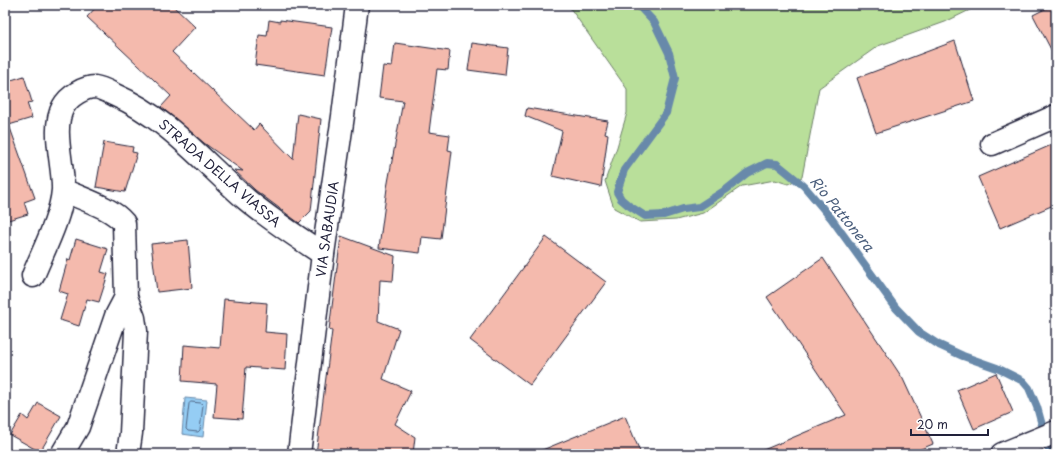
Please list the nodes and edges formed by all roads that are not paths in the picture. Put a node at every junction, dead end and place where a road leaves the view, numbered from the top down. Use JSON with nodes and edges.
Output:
{"nodes":[{"id":1,"x":357,"y":5,"type":"edge"},
{"id":2,"x":1056,"y":116,"type":"edge"},
{"id":3,"x":992,"y":144,"type":"dead end"},
{"id":4,"x":63,"y":190,"type":"junction"},
{"id":5,"x":323,"y":254,"type":"junction"},
{"id":6,"x":33,"y":276,"type":"dead end"},
{"id":7,"x":126,"y":297,"type":"junction"},
{"id":8,"x":1056,"y":432,"type":"edge"},
{"id":9,"x":1008,"y":452,"type":"edge"},
{"id":10,"x":62,"y":454,"type":"edge"},
{"id":11,"x":128,"y":454,"type":"edge"},
{"id":12,"x":298,"y":454,"type":"edge"}],
"edges":[{"from":1,"to":5,"type":"street","name":"VIA SABAUDIA"},
{"from":2,"to":3,"type":"street"},
{"from":4,"to":5,"type":"street","name":"STRADA DELLA VIASSA"},
{"from":4,"to":6,"type":"street","name":"STRADA DELLA VIASSA"},
{"from":4,"to":7,"type":"street"},
{"from":5,"to":12,"type":"street","name":"VIA SABAUDIA"},
{"from":7,"to":10,"type":"street"},
{"from":7,"to":11,"type":"street"},
{"from":8,"to":9,"type":"street"}]}
